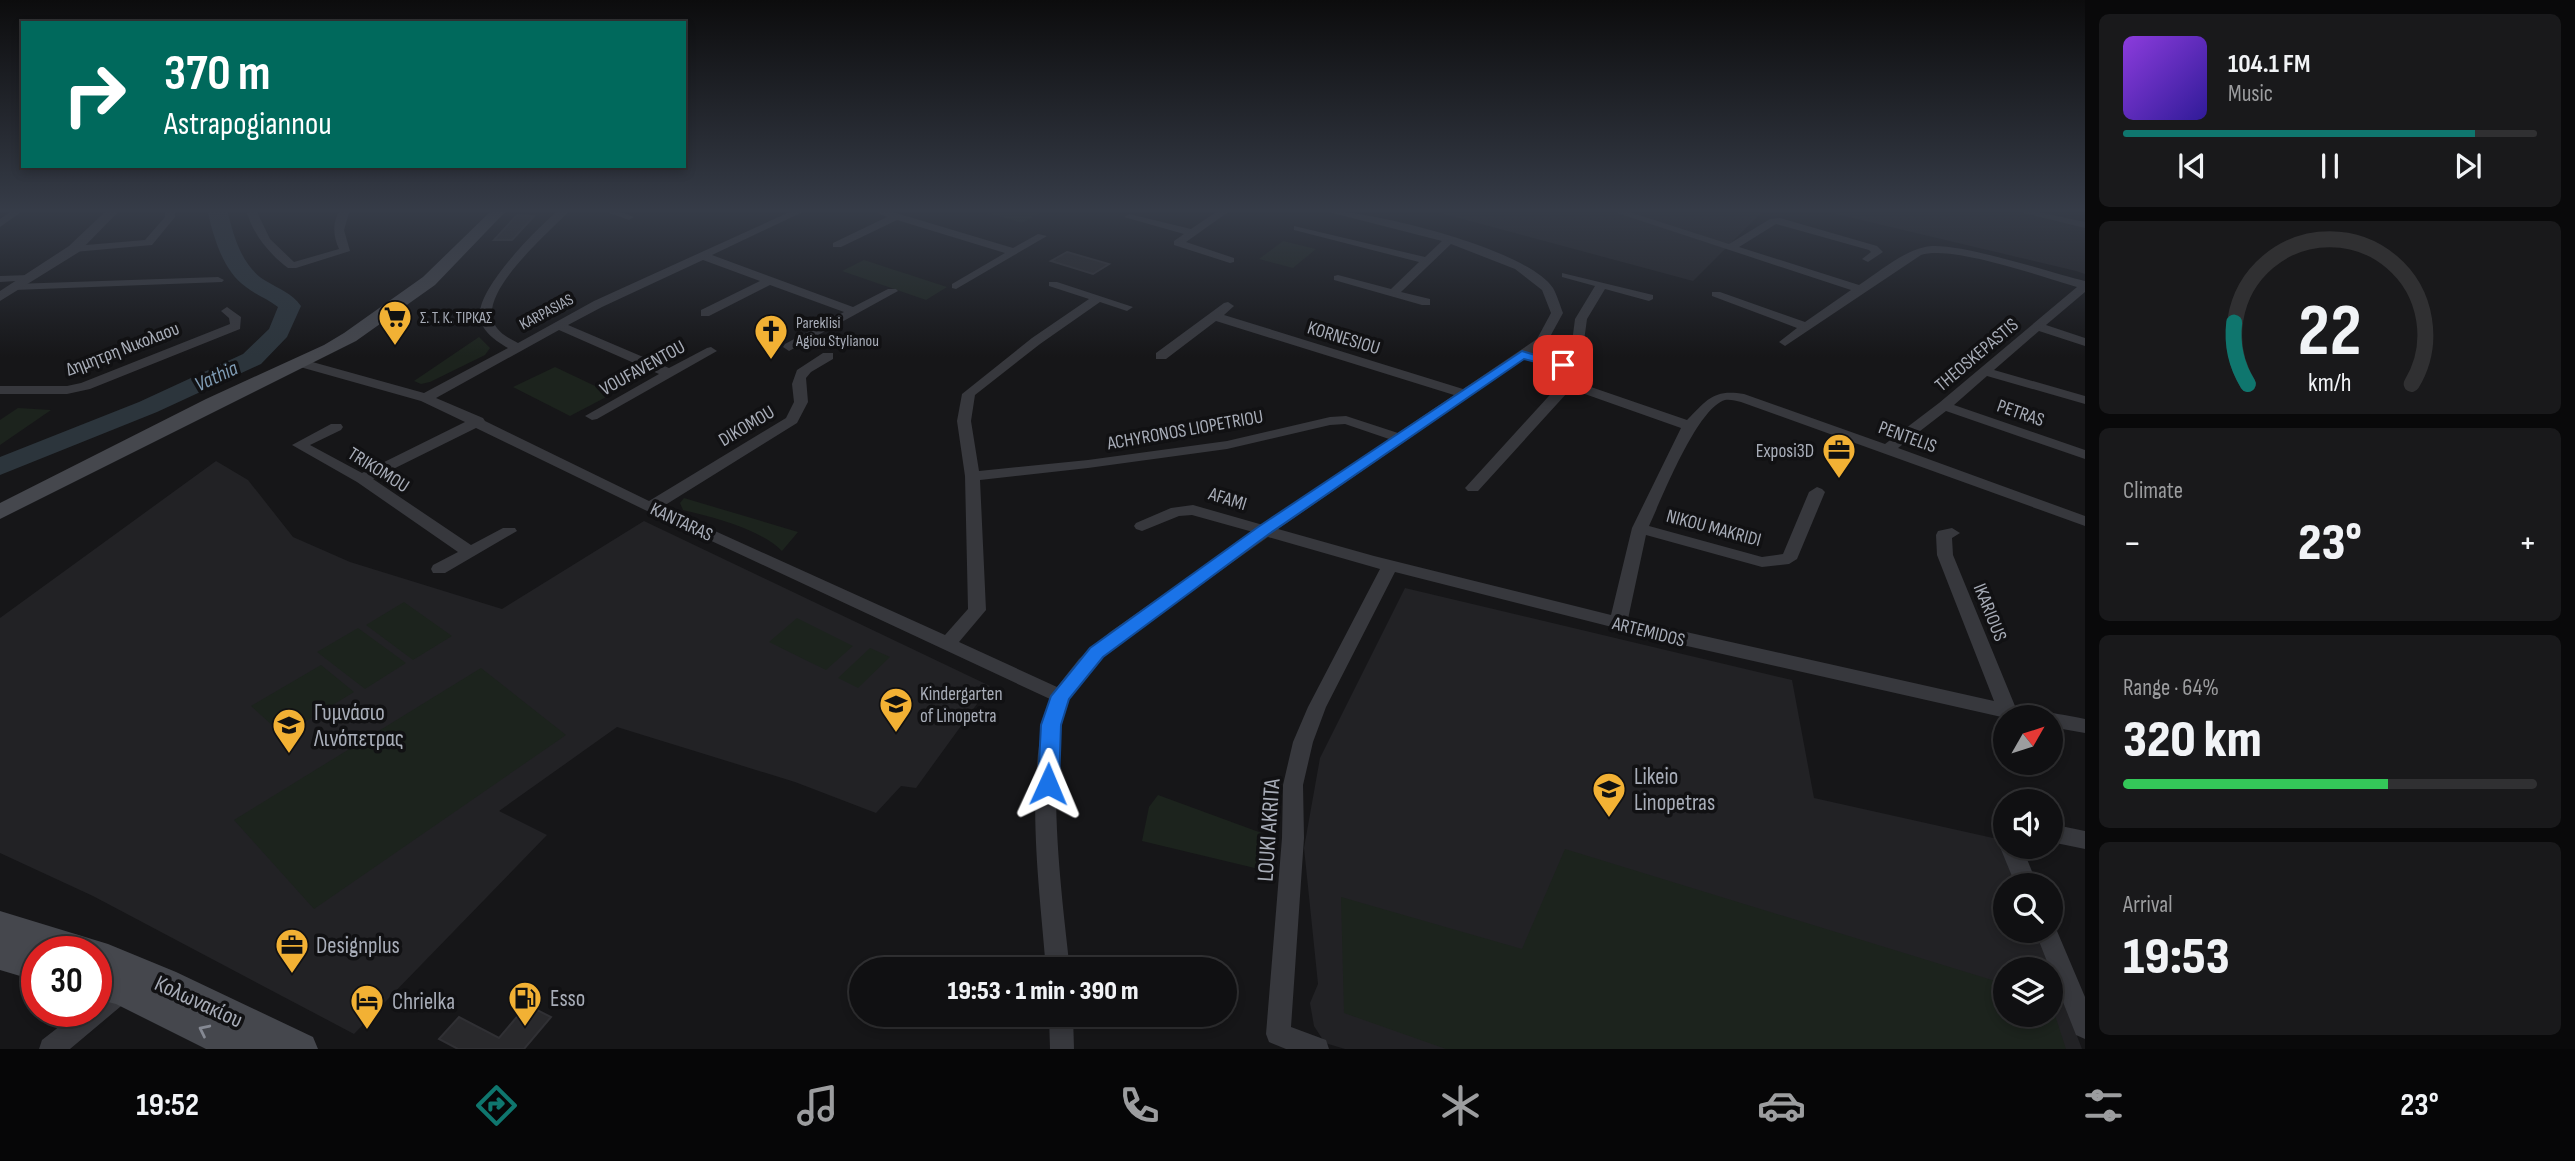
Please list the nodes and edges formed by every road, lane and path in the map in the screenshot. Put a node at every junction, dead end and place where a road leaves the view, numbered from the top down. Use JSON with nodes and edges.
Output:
{"nodes":[{"id":1,"x":59,"y":259,"type":"edge"},
{"id":2,"x":284,"y":259,"type":"edge"},
{"id":3,"x":315,"y":259,"type":"edge"},
{"id":4,"x":441,"y":259,"type":"edge"},
{"id":5,"x":453,"y":259,"type":"edge"},
{"id":6,"x":517,"y":259,"type":"edge"},
{"id":7,"x":693,"y":259,"type":"edge"},
{"id":8,"x":712,"y":259,"type":"edge"},
{"id":9,"x":1002,"y":259,"type":"edge"},
{"id":10,"x":1227,"y":259,"type":"edge"},
{"id":11,"x":1419,"y":259,"type":"edge"},
{"id":12,"x":1504,"y":259,"type":"edge"},
{"id":13,"x":1768,"y":259,"type":"edge"},
{"id":14,"x":1908,"y":259,"type":"edge"},
{"id":15,"x":1987,"y":259,"type":"edge"},
{"id":16,"x":1230,"y":260,"type":"dead end"},
{"id":17,"x":1427,"y":261,"type":"joint"},
{"id":18,"x":1566,"y":275,"type":"dead end"},
{"id":19,"x":29,"y":278,"type":"junction"},
{"id":20,"x":1338,"y":278,"type":"dead end"},
{"id":21,"x":0,"y":279,"type":"edge"},
{"id":22,"x":218,"y":280,"type":"dead end"},
{"id":23,"x":771,"y":281,"type":"junction"},
{"id":24,"x":1053,"y":284,"type":"dead end"},
{"id":25,"x":1602,"y":284,"type":"junction"},
{"id":26,"x":956,"y":286,"type":"dead end"},
{"id":27,"x":2085,"y":286,"type":"edge"},
{"id":28,"x":14,"y":287,"type":"junction"},
{"id":29,"x":1860,"y":289,"type":"junction"},
{"id":30,"x":892,"y":291,"type":"dead end"},
{"id":31,"x":1393,"y":293,"type":"junction"},
{"id":32,"x":1716,"y":294,"type":"dead end"},
{"id":33,"x":0,"y":297,"type":"edge"},
{"id":34,"x":1648,"y":297,"type":"dead end"},
{"id":35,"x":1098,"y":298,"type":"junction"},
{"id":36,"x":1426,"y":302,"type":"dead end"},
{"id":37,"x":1228,"y":306,"type":"dead end"},
{"id":38,"x":1127,"y":307,"type":"dead end"},
{"id":39,"x":227,"y":311,"type":"dead end"},
{"id":40,"x":854,"y":312,"type":"junction"},
{"id":41,"x":705,"y":313,"type":"dead end"},
{"id":42,"x":1214,"y":316,"type":"junction"},
{"id":43,"x":557,"y":325,"type":"junction"},
{"id":44,"x":1807,"y":327,"type":"junction"},
{"id":45,"x":2039,"y":327,"type":"junction"},
{"id":46,"x":1784,"y":342,"type":"dead end"},
{"id":47,"x":2085,"y":342,"type":"edge"},
{"id":48,"x":516,"y":347,"type":"junction"},
{"id":49,"x":789,"y":347,"type":"dead end"},
{"id":50,"x":711,"y":351,"type":"dead end"},
{"id":51,"x":1522,"y":354,"type":"junction"},
{"id":52,"x":828,"y":356,"type":"dead end"},
{"id":53,"x":1161,"y":356,"type":"dead end"},
{"id":54,"x":302,"y":360,"type":"junction"},
{"id":55,"x":1984,"y":371,"type":"junction"},
{"id":56,"x":671,"y":374,"type":"junction"},
{"id":57,"x":0,"y":390,"type":"edge"},
{"id":58,"x":1464,"y":394,"type":"junction"},
{"id":59,"x":426,"y":398,"type":"junction"},
{"id":60,"x":2085,"y":400,"type":"edge"},
{"id":61,"x":1944,"y":406,"type":"junction"},
{"id":62,"x":592,"y":416,"type":"dead end"},
{"id":63,"x":478,"y":422,"type":"junction"},
{"id":64,"x":1689,"y":426,"type":"junction"},
{"id":65,"x":335,"y":427,"type":"dead end"},
{"id":66,"x":1399,"y":438,"type":"junction"},
{"id":67,"x":1888,"y":449,"type":"junction"},
{"id":68,"x":2085,"y":455,"type":"edge"},
{"id":69,"x":972,"y":476,"type":"junction"},
{"id":70,"x":362,"y":479,"type":"junction"},
{"id":71,"x":1473,"y":488,"type":"dead end"},
{"id":72,"x":1817,"y":492,"type":"dead end"},
{"id":73,"x":649,"y":507,"type":"junction"},
{"id":74,"x":0,"y":512,"type":"edge"},
{"id":75,"x":2085,"y":522,"type":"edge"},
{"id":76,"x":1142,"y":526,"type":"dead end"},
{"id":77,"x":1640,"y":528,"type":"junction"},
{"id":78,"x":509,"y":531,"type":"dead end"},
{"id":79,"x":1263,"y":531,"type":"junction"},
{"id":80,"x":1952,"y":533,"type":"dead end"},
{"id":81,"x":470,"y":552,"type":"junction"},
{"id":82,"x":1391,"y":566,"type":"junction"},
{"id":83,"x":439,"y":569,"type":"dead end"},
{"id":84,"x":1618,"y":623,"type":"junction"},
{"id":85,"x":948,"y":643,"type":"junction"},
{"id":86,"x":1060,"y":696,"type":"junction"},
{"id":87,"x":2005,"y":705,"type":"edge"},
{"id":88,"x":1993,"y":709,"type":"edge"},
{"id":89,"x":2063,"y":722,"type":"edge"},
{"id":90,"x":2085,"y":726,"type":"edge"},
{"id":91,"x":2063,"y":835,"type":"edge"},
{"id":92,"x":2085,"y":840,"type":"edge"},
{"id":93,"x":0,"y":926,"type":"edge"},
{"id":94,"x":33,"y":936,"type":"edge"},
{"id":95,"x":2051,"y":943,"type":"edge"},
{"id":96,"x":0,"y":955,"type":"edge"},
{"id":97,"x":1057,"y":957,"type":"edge"},
{"id":98,"x":21,"y":961,"type":"edge"},
{"id":99,"x":120,"y":983,"type":"edge"},
{"id":100,"x":1061,"y":1027,"type":"edge"},
{"id":101,"x":2085,"y":1027,"type":"edge"},
{"id":102,"x":51,"y":1049,"type":"edge"},
{"id":103,"x":244,"y":1049,"type":"edge"},
{"id":104,"x":300,"y":1049,"type":"edge"},
{"id":105,"x":1062,"y":1049,"type":"edge"},
{"id":106,"x":1317,"y":1049,"type":"edge"}],
"edges":[{"from":1,"to":19,"type":"street"},
{"from":2,"to":3,"type":"street"},
{"from":4,"to":54,"type":"main road"},
{"from":5,"to":54,"type":"main road"},
{"from":6,"to":48,"type":"street"},
{"from":7,"to":43,"type":"street","name":"KARPASIAS"},
{"from":8,"to":23,"type":"street"},
{"from":9,"to":26,"type":"street"},
{"from":10,"to":16,"type":"street"},
{"from":11,"to":17,"type":"street"},
{"from":12,"to":51,"type":"street"},
{"from":13,"to":29,"type":"street"},
{"from":14,"to":29,"type":"street"},
{"from":15,"to":27,"type":"street"},
{"from":17,"to":31,"type":"street"},
{"from":18,"to":25,"type":"street"},
{"from":19,"to":21,"type":"street"},
{"from":19,"to":28,"type":"street"},
{"from":20,"to":31,"type":"street"},
{"from":22,"to":28,"type":"street"},
{"from":23,"to":40,"type":"street"},
{"from":23,"to":41,"type":"street"},
{"from":24,"to":35,"type":"street"},
{"from":25,"to":34,"type":"street"},
{"from":25,"to":51,"type":"street"},
{"from":27,"to":45,"type":"street","name":"THEOSKEPASTIS"},
{"from":28,"to":33,"type":"street"},
{"from":29,"to":44,"type":"street"},
{"from":30,"to":40,"type":"street"},
{"from":31,"to":36,"type":"street"},
{"from":32,"to":44,"type":"street"},
{"from":35,"to":38,"type":"street"},
{"from":35,"to":69,"type":"street"},
{"from":37,"to":42,"type":"street"},
{"from":39,"to":57,"type":"street","name":"Δημητρη Νικολαου"},
{"from":40,"to":49,"type":"street"},
{"from":42,"to":53,"type":"street"},
{"from":42,"to":58,"type":"street","name":"KORNESIOU"},
{"from":43,"to":48,"type":"street","name":"KARPASIAS"},
{"from":43,"to":56,"type":"street"},
{"from":44,"to":46,"type":"street"},
{"from":45,"to":47,"type":"street"},
{"from":45,"to":55,"type":"street","name":"THEOSKEPASTIS"},
{"from":48,"to":59,"type":"street","name":"KARPASIAS"},
{"from":50,"to":56,"type":"street","name":"VOUFAVENTOU"},
{"from":51,"to":58,"type":"street"},
{"from":52,"to":73,"type":"street","name":"DIKOMOU"},
{"from":54,"to":59,"type":"street","name":"KANTARAS"},
{"from":54,"to":74,"type":"main road"},
{"from":55,"to":60,"type":"street"},
{"from":55,"to":61,"type":"street","name":"THEOSKEPASTIS"},
{"from":56,"to":62,"type":"street","name":"VOUFAVENTOU"},
{"from":58,"to":66,"type":"street"},
{"from":59,"to":63,"type":"street","name":"KANTARAS"},
{"from":61,"to":67,"type":"street","name":"THEOSKEPASTIS"},
{"from":61,"to":68,"type":"street","name":"PETRAS"},
{"from":63,"to":70,"type":"street"},
{"from":63,"to":73,"type":"street","name":"KANTARAS"},
{"from":64,"to":67,"type":"street","name":"PENTELIS"},
{"from":64,"to":71,"type":"street"},
{"from":64,"to":77,"type":"street"},
{"from":65,"to":70,"type":"street","name":"TRIKOMOU"},
{"from":66,"to":69,"type":"street","name":"ACHYRONOS LIOPETRIOU"},
{"from":66,"to":79,"type":"street"},
{"from":67,"to":75,"type":"street","name":"PENTELIS"},
{"from":69,"to":85,"type":"street"},
{"from":70,"to":81,"type":"street","name":"TRIKOMOU"},
{"from":72,"to":77,"type":"street","name":"NIKOU MAKRIDI"},
{"from":73,"to":85,"type":"street","name":"KANTARAS"},
{"from":76,"to":79,"type":"street","name":"AFAMI"},
{"from":77,"to":84,"type":"street"},
{"from":78,"to":81,"type":"street"},
{"from":79,"to":82,"type":"street","name":"ARTEMIDOS"},
{"from":79,"to":86,"type":"street"},
{"from":80,"to":87,"type":"street","name":"IKARIOUS"},
{"from":81,"to":83,"type":"street"},
{"from":82,"to":84,"type":"street","name":"ARTEMIDOS"},
{"from":82,"to":106,"type":"street","name":"LOUKI AKRITA"},
{"from":84,"to":88,"type":"street","name":"ARTEMIDOS"},
{"from":85,"to":86,"type":"street","name":"KANTARAS"},
{"from":86,"to":97,"type":"street"},
{"from":89,"to":90,"type":"street"},
{"from":91,"to":92,"type":"street"},
{"from":93,"to":94,"type":"main road"},
{"from":95,"to":101,"type":"street"},
{"from":96,"to":98,"type":"main road"},
{"from":99,"to":102,"type":"street"},
{"from":103,"to":99,"type":"main road","name":"Κολωνακίου","one_way":true},
{"from":99,"to":104,"type":"main road","name":"Κολωνακίου"},
{"from":100,"to":105,"type":"street"}]}
